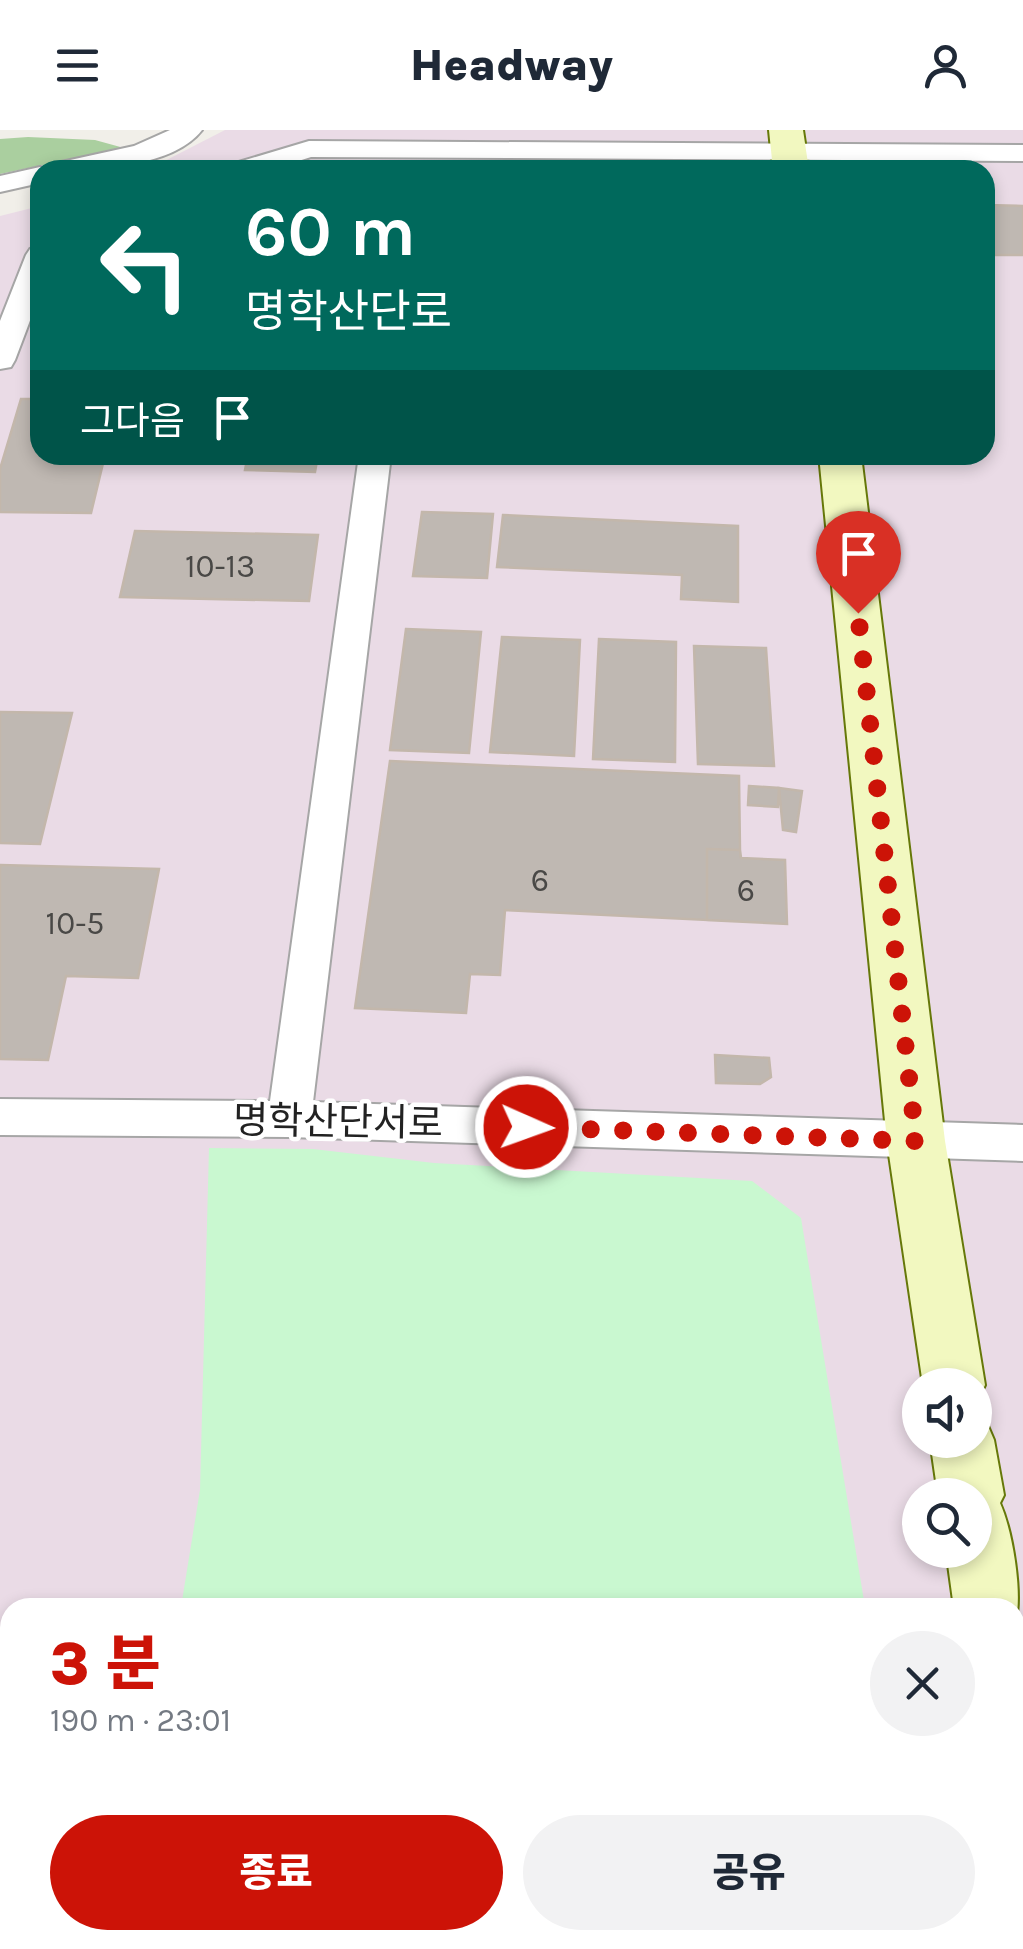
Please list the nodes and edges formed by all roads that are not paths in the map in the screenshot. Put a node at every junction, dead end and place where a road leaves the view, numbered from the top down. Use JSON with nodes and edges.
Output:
{"nodes":[{"id":1,"x":133,"y":130,"type":"edge"},
{"id":2,"x":189,"y":130,"type":"edge"},
{"id":3,"x":158,"y":146,"type":"junction"},
{"id":4,"x":788,"y":150,"type":"edge"},
{"id":5,"x":1023,"y":153,"type":"edge"},
{"id":6,"x":414,"y":159,"type":"edge"},
{"id":7,"x":102,"y":160,"type":"edge"},
{"id":8,"x":274,"y":160,"type":"edge"},
{"id":9,"x":30,"y":177,"type":"edge"},
{"id":10,"x":0,"y":184,"type":"edge"},
{"id":11,"x":30,"y":281,"type":"edge"},
{"id":12,"x":0,"y":360,"type":"edge"},
{"id":13,"x":374,"y":465,"type":"edge"},
{"id":14,"x":841,"y":465,"type":"edge"},
{"id":15,"x":0,"y":1117,"type":"edge"},
{"id":16,"x":290,"y":1119,"type":"junction"},
{"id":17,"x":916,"y":1141,"type":"junction"},
{"id":18,"x":1023,"y":1143,"type":"edge"},
{"id":19,"x":951,"y":1368,"type":"edge"},
{"id":20,"x":982,"y":1568,"type":"edge"},
{"id":21,"x":987,"y":1598,"type":"edge"}],
"edges":[{"from":1,"to":3,"type":"street"},
{"from":2,"to":3,"type":"street"},
{"from":3,"to":7,"type":"street"},
{"from":4,"to":5,"type":"street"},
{"from":4,"to":6,"type":"street"},
{"from":6,"to":8,"type":"street"},
{"from":9,"to":10,"type":"street"},
{"from":11,"to":12,"type":"street"},
{"from":13,"to":16,"type":"street"},
{"from":14,"to":17,"type":"street"},
{"from":15,"to":16,"type":"street","name":"명학산단서로"},
{"from":16,"to":17,"type":"street","name":"명학산단서로"},
{"from":17,"to":18,"type":"street","name":"명학산단서로"},
{"from":17,"to":19,"type":"street"},
{"from":20,"to":21,"type":"street"}]}
